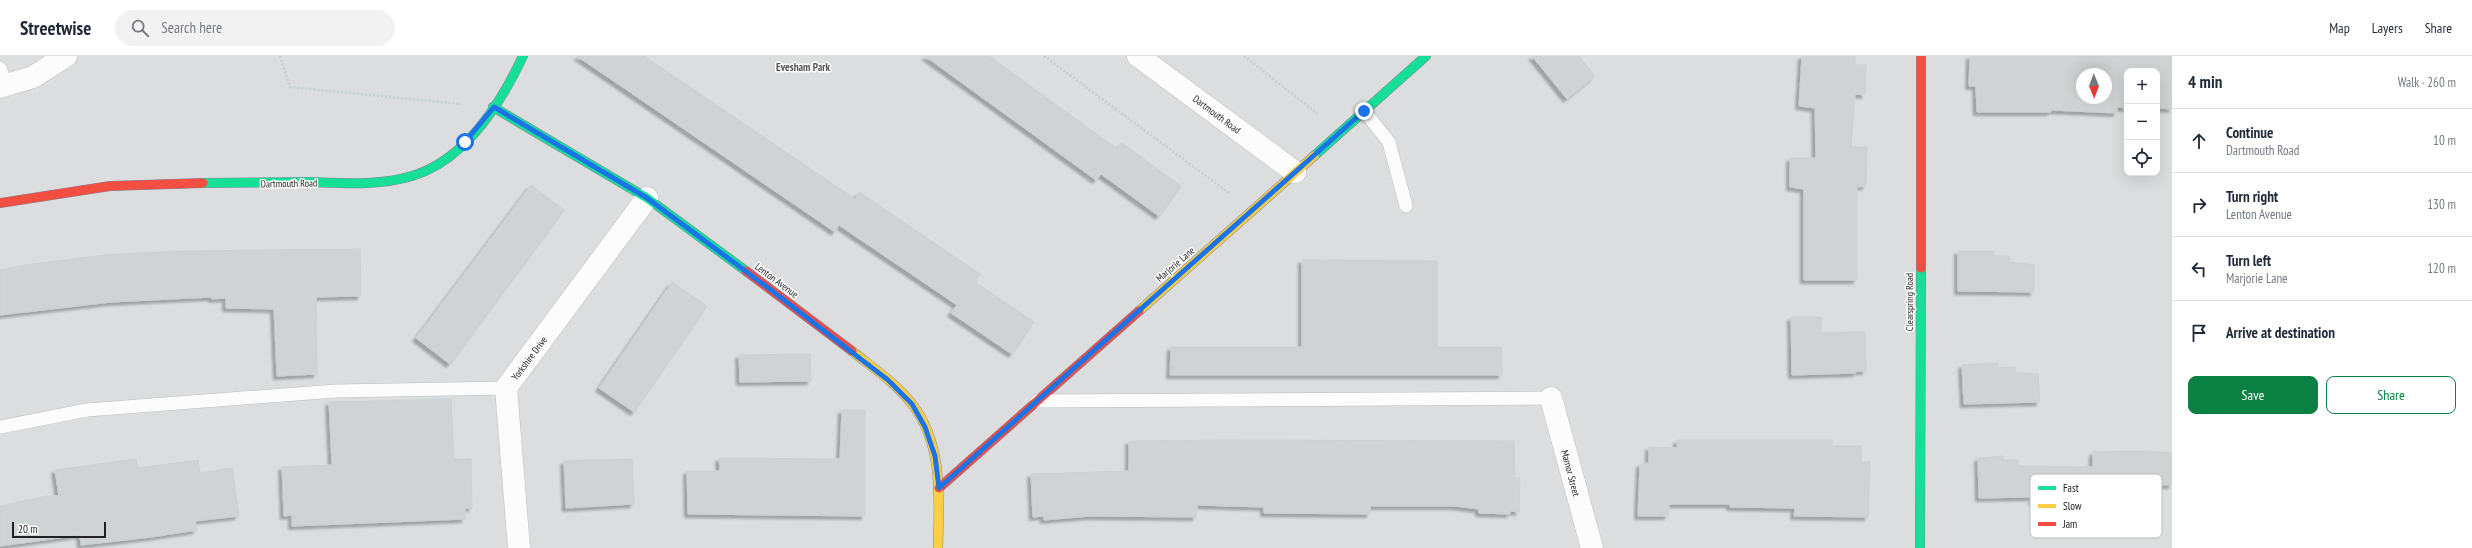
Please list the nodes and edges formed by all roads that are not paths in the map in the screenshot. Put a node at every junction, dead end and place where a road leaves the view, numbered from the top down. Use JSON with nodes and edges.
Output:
{"nodes":[{"id":1,"x":66,"y":56,"type":"edge"},
{"id":2,"x":523,"y":56,"type":"edge"},
{"id":3,"x":1138,"y":56,"type":"edge"},
{"id":4,"x":1426,"y":56,"type":"edge"},
{"id":5,"x":1921,"y":56,"type":"edge"},
{"id":6,"x":2,"y":81,"type":"edge"},
{"id":7,"x":494,"y":107,"type":"junction"},
{"id":8,"x":1364,"y":111,"type":"junction"},
{"id":9,"x":1295,"y":172,"type":"junction"},
{"id":10,"x":647,"y":198,"type":"junction"},
{"id":11,"x":0,"y":203,"type":"edge"},
{"id":12,"x":1406,"y":206,"type":"dead end"},
{"id":13,"x":506,"y":388,"type":"junction"},
{"id":14,"x":1551,"y":398,"type":"joint"},
{"id":15,"x":1037,"y":401,"type":"junction"},
{"id":16,"x":0,"y":427,"type":"edge"},
{"id":17,"x":939,"y":488,"type":"junction"},
{"id":18,"x":519,"y":548,"type":"edge"},
{"id":19,"x":938,"y":548,"type":"edge"},
{"id":20,"x":1592,"y":548,"type":"edge"},
{"id":21,"x":1920,"y":548,"type":"edge"}],
"edges":[{"from":1,"to":6,"type":"street"},
{"from":2,"to":7,"type":"street","name":"Dartmouth Road"},
{"from":3,"to":9,"type":"street","name":"Dartmouth Road"},
{"from":4,"to":8,"type":"street","name":"Marjorie Lane"},
{"from":5,"to":21,"type":"street","name":"Clearspring Road"},
{"from":7,"to":10,"type":"street","name":"Lenton Avenue"},
{"from":7,"to":11,"type":"street","name":"Dartmouth Road"},
{"from":8,"to":9,"type":"street","name":"Marjorie Lane"},
{"from":8,"to":12,"type":"lane"},
{"from":9,"to":15,"type":"street","name":"Marjorie Lane"},
{"from":10,"to":13,"type":"street","name":"Yorkshire Drive"},
{"from":10,"to":17,"type":"street","name":"Lenton Avenue"},
{"from":13,"to":16,"type":"lane"},
{"from":13,"to":18,"type":"street","name":"Yorkshire Drive"},
{"from":14,"to":15,"type":"lane"},
{"from":14,"to":20,"type":"street","name":"Marnor Street"},
{"from":15,"to":17,"type":"street","name":"Marjorie Lane"},
{"from":17,"to":19,"type":"street","name":"Lenton Avenue"}]}
